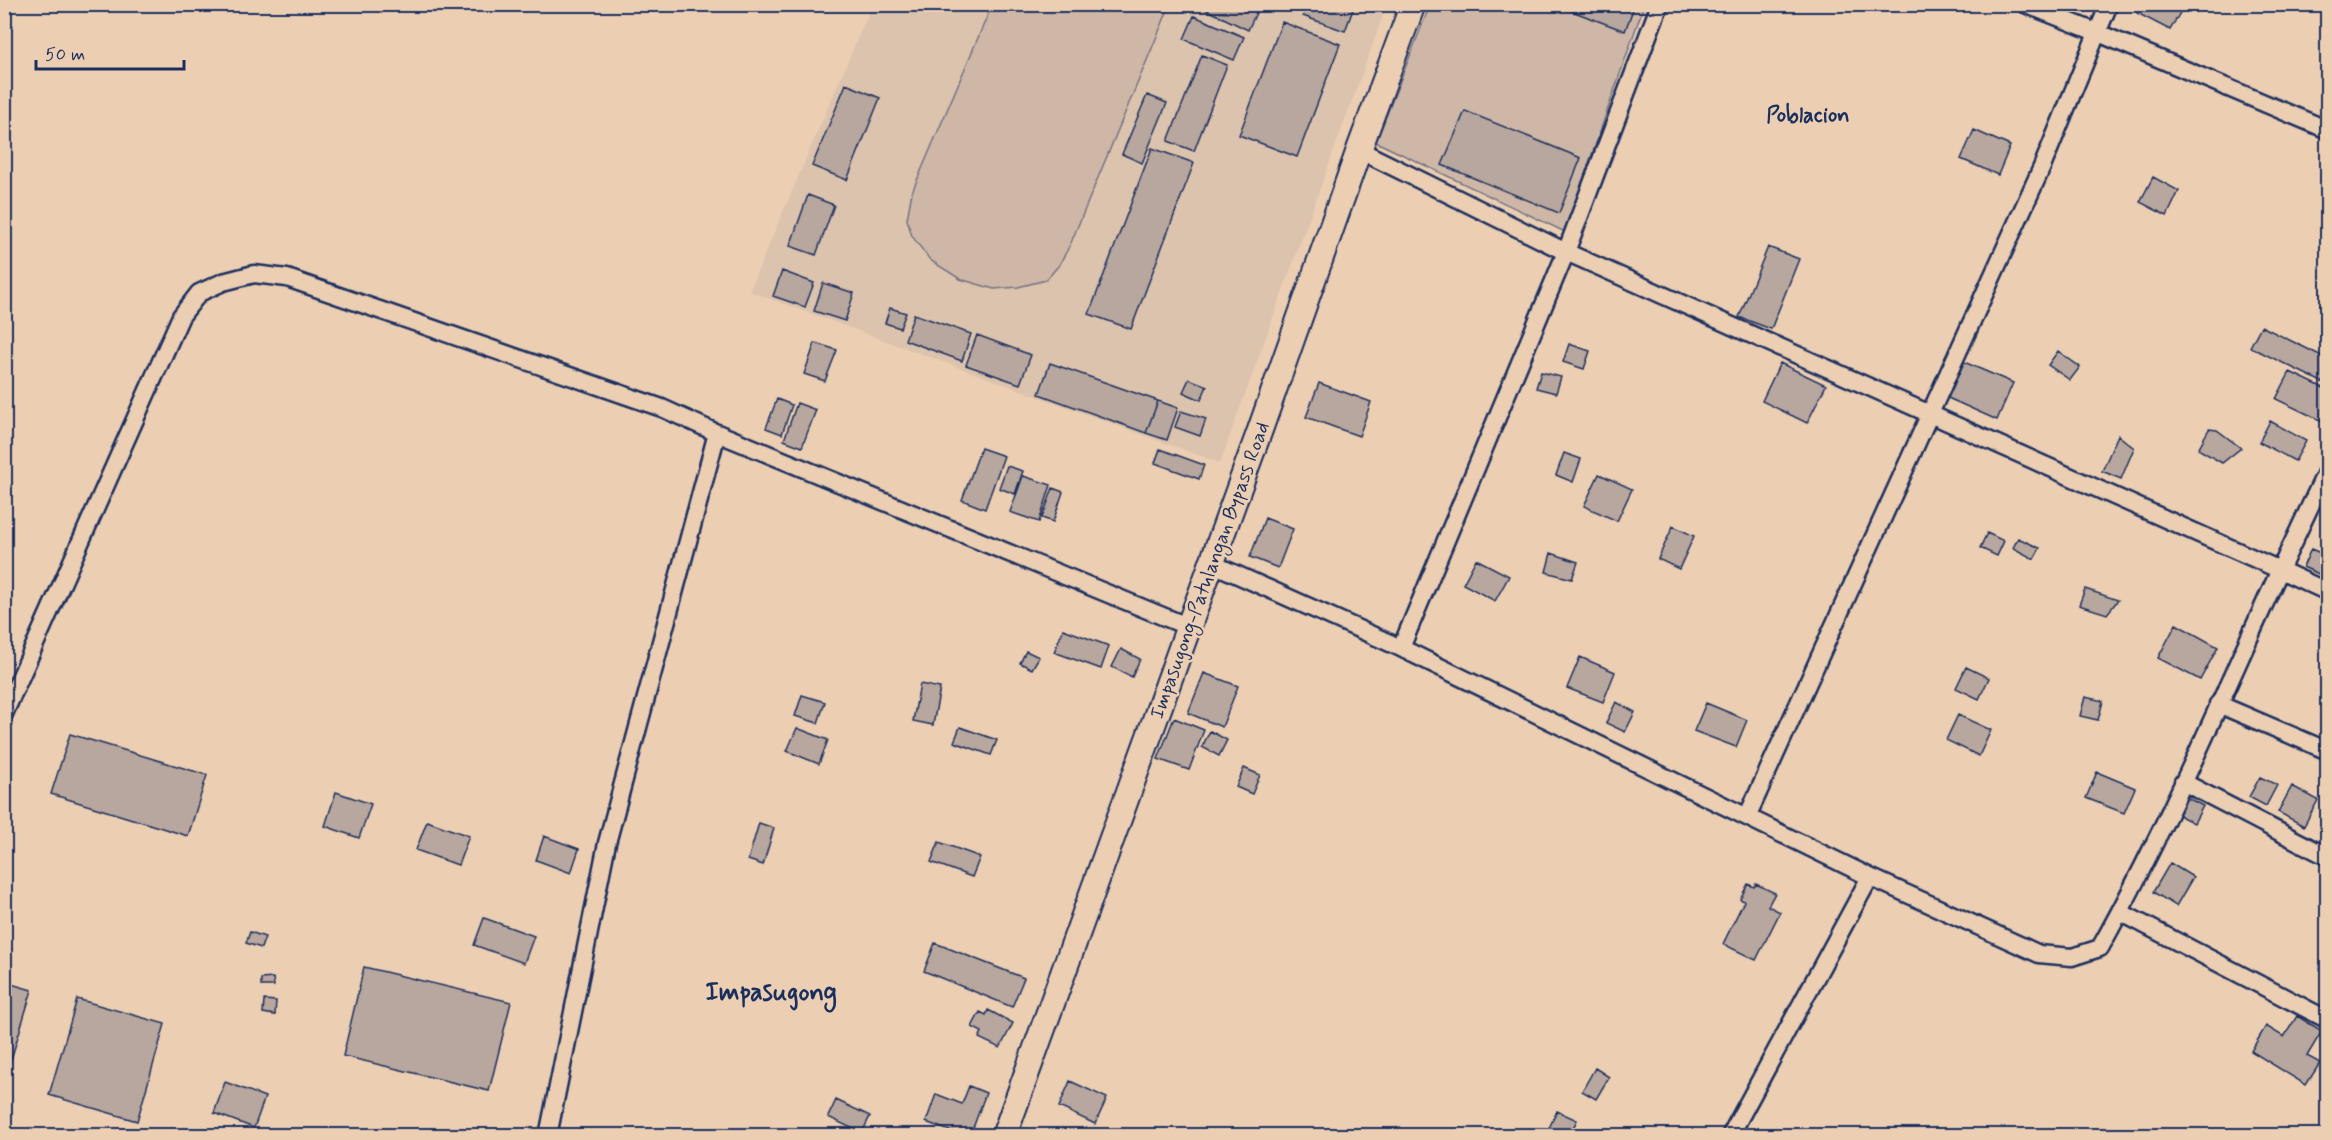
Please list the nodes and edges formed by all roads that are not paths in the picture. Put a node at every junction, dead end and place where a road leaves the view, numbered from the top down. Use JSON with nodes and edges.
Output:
{"nodes":[{"id":1,"x":1413,"y":4,"type":"edge"},
{"id":2,"x":1660,"y":4,"type":"edge"},
{"id":3,"x":2025,"y":4,"type":"edge"},
{"id":4,"x":2109,"y":4,"type":"edge"},
{"id":5,"x":2096,"y":32,"type":"junction"},
{"id":6,"x":2328,"y":130,"type":"edge"},
{"id":7,"x":1359,"y":150,"type":"junction"},
{"id":8,"x":1566,"y":252,"type":"junction"},
{"id":9,"x":1931,"y":412,"type":"junction"},
{"id":10,"x":717,"y":433,"type":"junction"},
{"id":11,"x":2328,"y":468,"type":"edge"},
{"id":12,"x":1211,"y":563,"type":"junction"},
{"id":13,"x":2280,"y":570,"type":"junction"},
{"id":14,"x":2328,"y":592,"type":"edge"},
{"id":15,"x":1189,"y":627,"type":"junction"},
{"id":16,"x":1401,"y":648,"type":"junction"},
{"id":17,"x":2218,"y":704,"type":"junction"},
{"id":18,"x":4,"y":714,"type":"edge"},
{"id":19,"x":2328,"y":751,"type":"edge"},
{"id":20,"x":2183,"y":782,"type":"junction"},
{"id":21,"x":1747,"y":817,"type":"junction"},
{"id":22,"x":2328,"y":857,"type":"edge"},
{"id":23,"x":1870,"y":877,"type":"junction"},
{"id":24,"x":2120,"y":912,"type":"junction"},
{"id":25,"x":2328,"y":1020,"type":"edge"},
{"id":26,"x":548,"y":1136,"type":"edge"},
{"id":27,"x":1004,"y":1136,"type":"edge"},
{"id":28,"x":1730,"y":1136,"type":"edge"}],
"edges":[{"from":1,"to":7,"type":"main road","name":"Impasugong-Patulangan Bypass Road"},
{"from":2,"to":8,"type":"street"},
{"from":3,"to":5,"type":"street"},
{"from":4,"to":5,"type":"street"},
{"from":5,"to":6,"type":"street"},
{"from":5,"to":9,"type":"street"},
{"from":7,"to":8,"type":"street"},
{"from":7,"to":12,"type":"main road","name":"Impasugong-Patulangan Bypass Road"},
{"from":8,"to":9,"type":"street"},
{"from":8,"to":16,"type":"street"},
{"from":9,"to":13,"type":"street"},
{"from":9,"to":21,"type":"street"},
{"from":10,"to":15,"type":"street"},
{"from":10,"to":18,"type":"street"},
{"from":10,"to":26,"type":"street"},
{"from":11,"to":13,"type":"street"},
{"from":12,"to":15,"type":"main road","name":"Impasugong-Patulangan Bypass Road"},
{"from":12,"to":16,"type":"street"},
{"from":13,"to":14,"type":"street"},
{"from":13,"to":17,"type":"street"},
{"from":15,"to":27,"type":"main road","name":"Impasugong-Patulangan Bypass Road"},
{"from":16,"to":21,"type":"street"},
{"from":17,"to":19,"type":"street"},
{"from":17,"to":20,"type":"street"},
{"from":20,"to":22,"type":"street"},
{"from":20,"to":24,"type":"street"},
{"from":21,"to":23,"type":"street"},
{"from":23,"to":24,"type":"street"},
{"from":23,"to":28,"type":"street"},
{"from":24,"to":25,"type":"street"}]}
